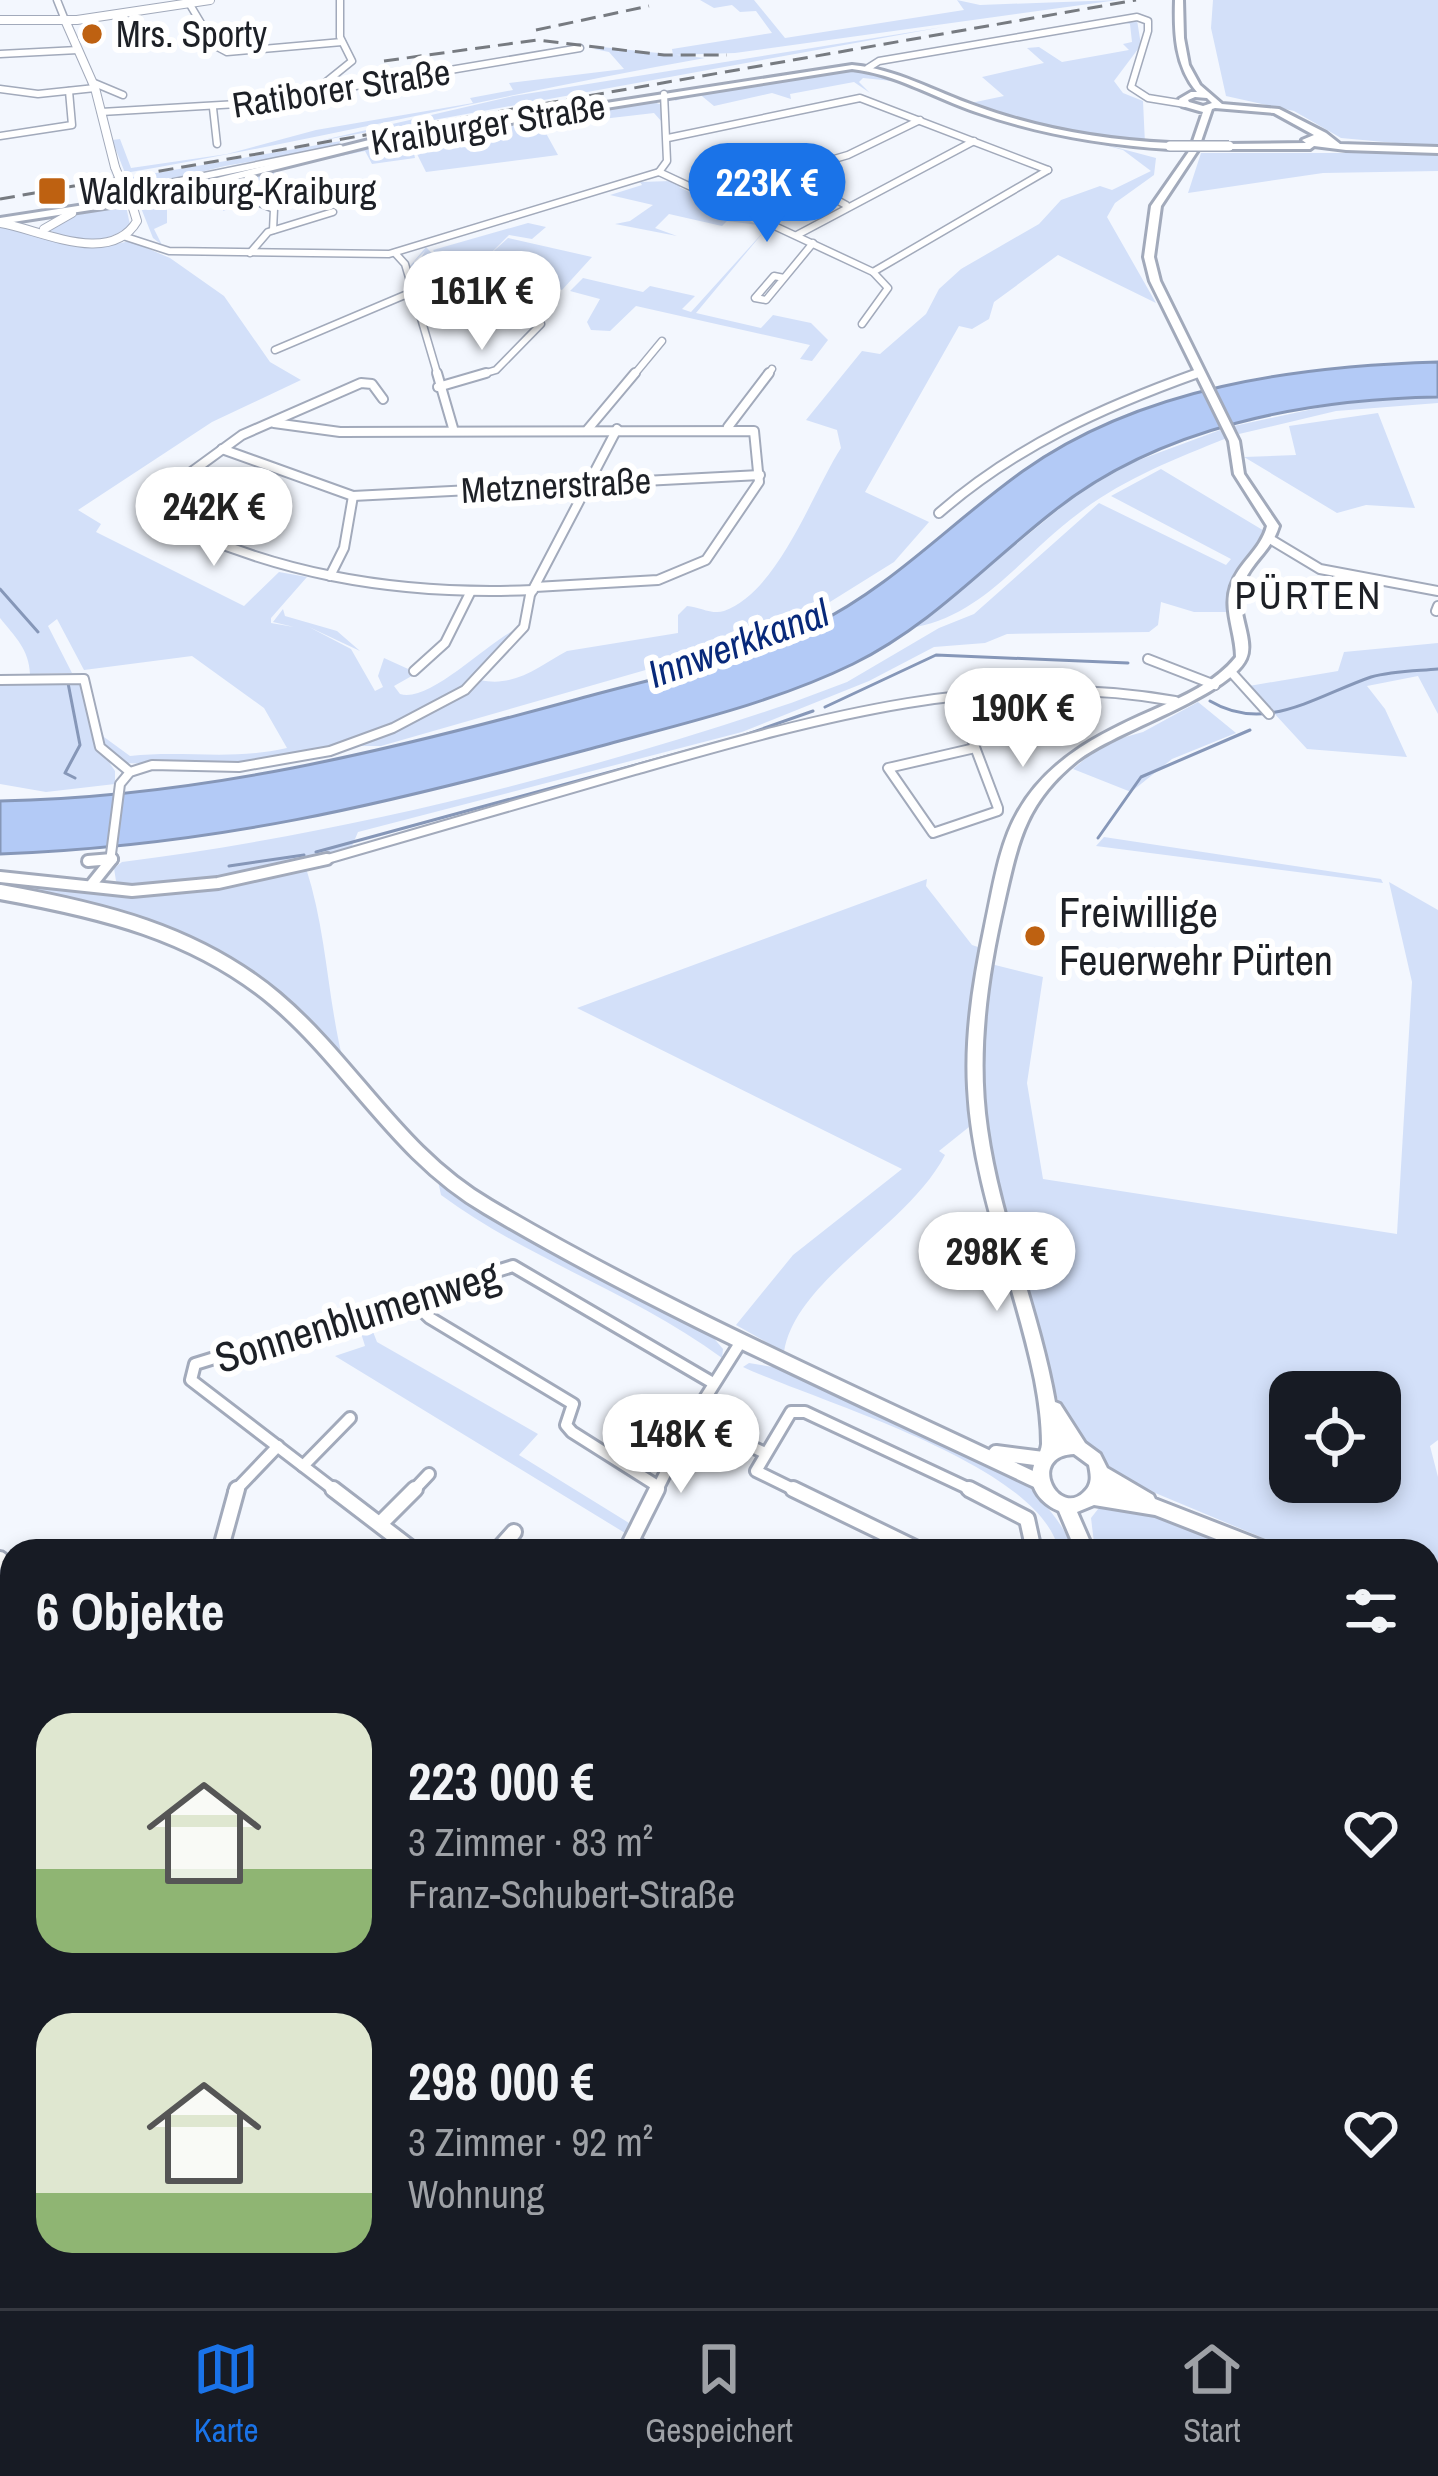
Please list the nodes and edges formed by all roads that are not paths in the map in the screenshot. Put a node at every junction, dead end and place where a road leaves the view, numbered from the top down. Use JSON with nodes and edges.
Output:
{"nodes":[{"id":1,"x":57,"y":0,"type":"edge"},
{"id":2,"x":210,"y":0,"type":"edge"},
{"id":3,"x":340,"y":0,"type":"edge"},
{"id":4,"x":1179,"y":0,"type":"edge"},
{"id":5,"x":189,"y":3,"type":"junction"},
{"id":6,"x":152,"y":4,"type":"edge"},
{"id":7,"x":0,"y":20,"type":"edge"},
{"id":8,"x":65,"y":20,"type":"junction"},
{"id":9,"x":343,"y":43,"type":"junction"},
{"id":10,"x":580,"y":48,"type":"dead end"},
{"id":11,"x":78,"y":50,"type":"junction"},
{"id":12,"x":4,"y":55,"type":"edge"},
{"id":13,"x":868,"y":68,"type":"junction"},
{"id":14,"x":93,"y":85,"type":"junction"},
{"id":15,"x":0,"y":89,"type":"edge"},
{"id":16,"x":316,"y":90,"type":"junction"},
{"id":17,"x":69,"y":92,"type":"junction"},
{"id":18,"x":664,"y":94,"type":"junction"},
{"id":19,"x":123,"y":95,"type":"dead end"},
{"id":20,"x":1189,"y":97,"type":"junction"},
{"id":21,"x":1212,"y":102,"type":"junction"},
{"id":22,"x":213,"y":108,"type":"junction"},
{"id":23,"x":101,"y":112,"type":"junction"},
{"id":24,"x":920,"y":120,"type":"junction"},
{"id":25,"x":1200,"y":123,"type":"junction"},
{"id":26,"x":0,"y":136,"type":"edge"},
{"id":27,"x":1308,"y":138,"type":"junction"},
{"id":28,"x":668,"y":139,"type":"junction"},
{"id":29,"x":1331,"y":140,"type":"junction"},
{"id":30,"x":974,"y":141,"type":"junction"},
{"id":31,"x":217,"y":144,"type":"dead end"},
{"id":32,"x":343,"y":148,"type":"junction"},
{"id":33,"x":1438,"y":149,"type":"edge"},
{"id":34,"x":814,"y":164,"type":"junction"},
{"id":35,"x":659,"y":171,"type":"junction"},
{"id":36,"x":784,"y":171,"type":"junction"},
{"id":37,"x":770,"y":175,"type":"junction"},
{"id":38,"x":126,"y":191,"type":"junction"},
{"id":39,"x":711,"y":195,"type":"junction"},
{"id":40,"x":248,"y":198,"type":"dead end"},
{"id":41,"x":845,"y":205,"type":"junction"},
{"id":42,"x":333,"y":212,"type":"dead end"},
{"id":43,"x":72,"y":213,"type":"junction"},
{"id":44,"x":38,"y":217,"type":"junction"},
{"id":45,"x":0,"y":222,"type":"edge"},
{"id":46,"x":273,"y":230,"type":"junction"},
{"id":47,"x":46,"y":232,"type":"junction"},
{"id":48,"x":123,"y":236,"type":"junction"},
{"id":49,"x":796,"y":236,"type":"junction"},
{"id":50,"x":813,"y":243,"type":"junction"},
{"id":51,"x":418,"y":248,"type":"junction"},
{"id":52,"x":250,"y":253,"type":"junction"},
{"id":53,"x":395,"y":253,"type":"junction"},
{"id":54,"x":405,"y":265,"type":"junction"},
{"id":55,"x":873,"y":272,"type":"junction"},
{"id":56,"x":784,"y":278,"type":"dead end"},
{"id":57,"x":412,"y":292,"type":"junction"},
{"id":58,"x":538,"y":316,"type":"dead end"},
{"id":59,"x":862,"y":324,"type":"dead end"},
{"id":60,"x":662,"y":341,"type":"dead end"},
{"id":61,"x":275,"y":350,"type":"dead end"},
{"id":62,"x":772,"y":370,"type":"dead end"},
{"id":63,"x":1197,"y":376,"type":"junction"},
{"id":64,"x":438,"y":387,"type":"junction"},
{"id":65,"x":383,"y":399,"type":"dead end"},
{"id":66,"x":274,"y":423,"type":"junction"},
{"id":67,"x":453,"y":428,"type":"junction"},
{"id":68,"x":728,"y":428,"type":"junction"},
{"id":69,"x":588,"y":429,"type":"junction"},
{"id":70,"x":617,"y":429,"type":"junction"},
{"id":71,"x":222,"y":449,"type":"junction"},
{"id":72,"x":760,"y":475,"type":"junction"},
{"id":73,"x":589,"y":484,"type":"junction"},
{"id":74,"x":353,"y":496,"type":"junction"},
{"id":75,"x":939,"y":513,"type":"dead end"},
{"id":76,"x":1270,"y":539,"type":"junction"},
{"id":77,"x":330,"y":576,"type":"junction"},
{"id":78,"x":534,"y":589,"type":"junction"},
{"id":79,"x":1438,"y":591,"type":"edge"},
{"id":80,"x":470,"y":592,"type":"junction"},
{"id":81,"x":1148,"y":659,"type":"dead end"},
{"id":82,"x":413,"y":671,"type":"dead end"},
{"id":83,"x":1232,"y":673,"type":"junction"},
{"id":84,"x":0,"y":680,"type":"edge"},
{"id":85,"x":1215,"y":685,"type":"junction"},
{"id":86,"x":956,"y":697,"type":"junction"},
{"id":87,"x":1174,"y":701,"type":"junction"},
{"id":88,"x":1270,"y":714,"type":"dead end"},
{"id":89,"x":975,"y":748,"type":"junction"},
{"id":90,"x":130,"y":772,"type":"junction"},
{"id":91,"x":113,"y":856,"type":"junction"},
{"id":92,"x":88,"y":861,"type":"dead end"},
{"id":93,"x":0,"y":877,"type":"edge"},
{"id":94,"x":92,"y":884,"type":"junction"},
{"id":95,"x":0,"y":892,"type":"edge"},
{"id":96,"x":411,"y":1300,"type":"junction"},
{"id":97,"x":742,"y":1340,"type":"junction"},
{"id":98,"x":713,"y":1383,"type":"junction"},
{"id":99,"x":1049,"y":1399,"type":"junction"},
{"id":100,"x":350,"y":1418,"type":"dead end"},
{"id":101,"x":692,"y":1418,"type":"junction"},
{"id":102,"x":278,"y":1446,"type":"junction"},
{"id":103,"x":974,"y":1447,"type":"junction"},
{"id":104,"x":1081,"y":1451,"type":"junction"},
{"id":105,"x":765,"y":1453,"type":"junction"},
{"id":106,"x":1047,"y":1456,"type":"junction"},
{"id":107,"x":303,"y":1466,"type":"junction"},
{"id":108,"x":1101,"y":1473,"type":"junction"},
{"id":109,"x":429,"y":1474,"type":"dead end"},
{"id":110,"x":1040,"y":1482,"type":"junction"},
{"id":111,"x":659,"y":1486,"type":"junction"},
{"id":112,"x":1090,"y":1499,"type":"junction"},
{"id":113,"x":1064,"y":1503,"type":"junction"},
{"id":114,"x":1171,"y":1512,"type":"junction"},
{"id":115,"x":380,"y":1524,"type":"junction"},
{"id":116,"x":514,"y":1532,"type":"dead end"},
{"id":117,"x":223,"y":1539,"type":"edge"},
{"id":118,"x":399,"y":1539,"type":"edge"},
{"id":119,"x":508,"y":1539,"type":"edge"},
{"id":120,"x":632,"y":1539,"type":"edge"},
{"id":121,"x":896,"y":1539,"type":"edge"},
{"id":122,"x":1030,"y":1539,"type":"edge"},
{"id":123,"x":1080,"y":1539,"type":"edge"},
{"id":124,"x":1087,"y":1539,"type":"edge"},
{"id":125,"x":1238,"y":1539,"type":"edge"}],
"edges":[{"from":1,"to":8,"type":"street"},
{"from":2,"to":5,"type":"street"},
{"from":3,"to":9,"type":"street"},
{"from":4,"to":20,"type":"main road"},
{"from":5,"to":6,"type":"street"},
{"from":5,"to":9,"type":"street"},
{"from":6,"to":8,"type":"street"},
{"from":7,"to":8,"type":"street"},
{"from":8,"to":11,"type":"street"},
{"from":9,"to":16,"type":"street"},
{"from":10,"to":16,"type":"street","name":"Ratiborer Straße"},
{"from":11,"to":12,"type":"street"},
{"from":11,"to":14,"type":"street"},
{"from":13,"to":18,"type":"main road","name":"Kraiburger Straße"},
{"from":13,"to":20,"type":"street"},
{"from":13,"to":27,"type":"main road","name":"Kraiburger Straße","bridge":true},
{"from":14,"to":17,"type":"street"},
{"from":14,"to":19,"type":"street"},
{"from":14,"to":23,"type":"street"},
{"from":15,"to":17,"type":"street"},
{"from":16,"to":22,"type":"street","name":"Ratiborer Straße"},
{"from":17,"to":26,"type":"street"},
{"from":18,"to":28,"type":"street"},
{"from":18,"to":32,"type":"main road","name":"Kraiburger Straße"},
{"from":20,"to":21,"type":"main road"},
{"from":20,"to":25,"type":"main road"},
{"from":21,"to":25,"type":"main road"},
{"from":21,"to":27,"type":"main road"},
{"from":22,"to":23,"type":"street","name":"Ratiborer Straße"},
{"from":22,"to":31,"type":"street"},
{"from":23,"to":38,"type":"street","bridge":true},
{"from":24,"to":28,"type":"street"},
{"from":24,"to":30,"type":"street"},
{"from":24,"to":34,"type":"street"},
{"from":25,"to":63,"type":"main road"},
{"from":27,"to":29,"type":"main road"},
{"from":27,"to":29,"type":"main road"},
{"from":28,"to":35,"type":"street"},
{"from":29,"to":33,"type":"main road"},
{"from":30,"to":41,"type":"street"},
{"from":30,"to":55,"type":"street"},
{"from":32,"to":38,"type":"street"},
{"from":32,"to":43,"type":"main road","name":"Kraiburger Straße"},
{"from":34,"to":36,"type":"street"},
{"from":34,"to":37,"type":"street"},
{"from":35,"to":39,"type":"street"},
{"from":35,"to":51,"type":"street"},
{"from":36,"to":37,"type":"street"},
{"from":36,"to":41,"type":"street"},
{"from":37,"to":39,"type":"street"},
{"from":38,"to":48,"type":"street","bridge":true},
{"from":39,"to":49,"type":"street"},
{"from":40,"to":46,"type":"street"},
{"from":41,"to":49,"type":"street"},
{"from":42,"to":46,"type":"street"},
{"from":43,"to":44,"type":"main road","name":"Kraiburger Straße"},
{"from":43,"to":47,"type":"street"},
{"from":44,"to":45,"type":"main road","name":"Kraiburger Straße"},
{"from":44,"to":47,"type":"street"},
{"from":45,"to":47,"type":"street"},
{"from":46,"to":52,"type":"street"},
{"from":47,"to":48,"type":"street"},
{"from":48,"to":52,"type":"street"},
{"from":49,"to":50,"type":"street"},
{"from":50,"to":55,"type":"street"},
{"from":50,"to":56,"type":"street"},
{"from":51,"to":53,"type":"street"},
{"from":51,"to":54,"type":"street"},
{"from":52,"to":53,"type":"street"},
{"from":53,"to":54,"type":"street"},
{"from":54,"to":57,"type":"street"},
{"from":55,"to":59,"type":"street"},
{"from":57,"to":61,"type":"street"},
{"from":57,"to":64,"type":"street"},
{"from":58,"to":64,"type":"street"},
{"from":60,"to":69,"type":"street"},
{"from":62,"to":68,"type":"street"},
{"from":63,"to":75,"type":"street"},
{"from":63,"to":76,"type":"main road"},
{"from":64,"to":67,"type":"street"},
{"from":65,"to":66,"type":"street"},
{"from":66,"to":67,"type":"street"},
{"from":66,"to":71,"type":"street"},
{"from":67,"to":69,"type":"street"},
{"from":68,"to":70,"type":"street"},
{"from":68,"to":72,"type":"street"},
{"from":69,"to":70,"type":"street"},
{"from":70,"to":73,"type":"street"},
{"from":71,"to":74,"type":"street"},
{"from":71,"to":77,"type":"street"},
{"from":72,"to":73,"type":"street","name":"Metznerstraße"},
{"from":72,"to":78,"type":"street"},
{"from":73,"to":74,"type":"street","name":"Metznerstraße"},
{"from":73,"to":78,"type":"street"},
{"from":74,"to":77,"type":"street"},
{"from":76,"to":79,"type":"street"},
{"from":76,"to":83,"type":"main road"},
{"from":77,"to":80,"type":"street"},
{"from":78,"to":80,"type":"street"},
{"from":78,"to":90,"type":"street"},
{"from":80,"to":82,"type":"street"},
{"from":81,"to":85,"type":"street"},
{"from":83,"to":85,"type":"main road"},
{"from":83,"to":88,"type":"street"},
{"from":84,"to":90,"type":"street"},
{"from":85,"to":87,"type":"main road"},
{"from":86,"to":87,"type":"street"},
{"from":86,"to":89,"type":"street"},
{"from":86,"to":94,"type":"street"},
{"from":87,"to":99,"type":"main road"},
{"from":89,"to":89,"type":"street"},
{"from":90,"to":91,"type":"street"},
{"from":91,"to":92,"type":"street"},
{"from":91,"to":94,"type":"street"},
{"from":93,"to":94,"type":"street"},
{"from":95,"to":97,"type":"street"},
{"from":96,"to":98,"type":"street","name":"Sonnenblumenweg"},
{"from":96,"to":102,"type":"street","name":"Sonnenblumenweg"},
{"from":96,"to":111,"type":"street"},
{"from":97,"to":98,"type":"street"},
{"from":97,"to":103,"type":"street"},
{"from":98,"to":101,"type":"street"},
{"from":99,"to":104,"type":"main road"},
{"from":99,"to":106,"type":"main road"},
{"from":100,"to":107,"type":"street"},
{"from":101,"to":105,"type":"street"},
{"from":101,"to":111,"type":"street"},
{"from":102,"to":107,"type":"street"},
{"from":102,"to":117,"type":"street"},
{"from":103,"to":106,"type":"street"},
{"from":103,"to":110,"type":"street"},
{"from":104,"to":106,"type":"main road"},
{"from":104,"to":108,"type":"main road"},
{"from":105,"to":121,"type":"street"},
{"from":105,"to":122,"type":"street"},
{"from":106,"to":110,"type":"main road"},
{"from":107,"to":115,"type":"street"},
{"from":108,"to":112,"type":"main road"},
{"from":108,"to":114,"type":"main road"},
{"from":109,"to":115,"type":"street"},
{"from":110,"to":113,"type":"main road"},
{"from":111,"to":120,"type":"street"},
{"from":112,"to":113,"type":"main road"},
{"from":112,"to":114,"type":"main road"},
{"from":112,"to":124,"type":"main road"},
{"from":113,"to":123,"type":"main road"},
{"from":114,"to":125,"type":"main road"},
{"from":115,"to":118,"type":"street"},
{"from":116,"to":119,"type":"street"}]}
